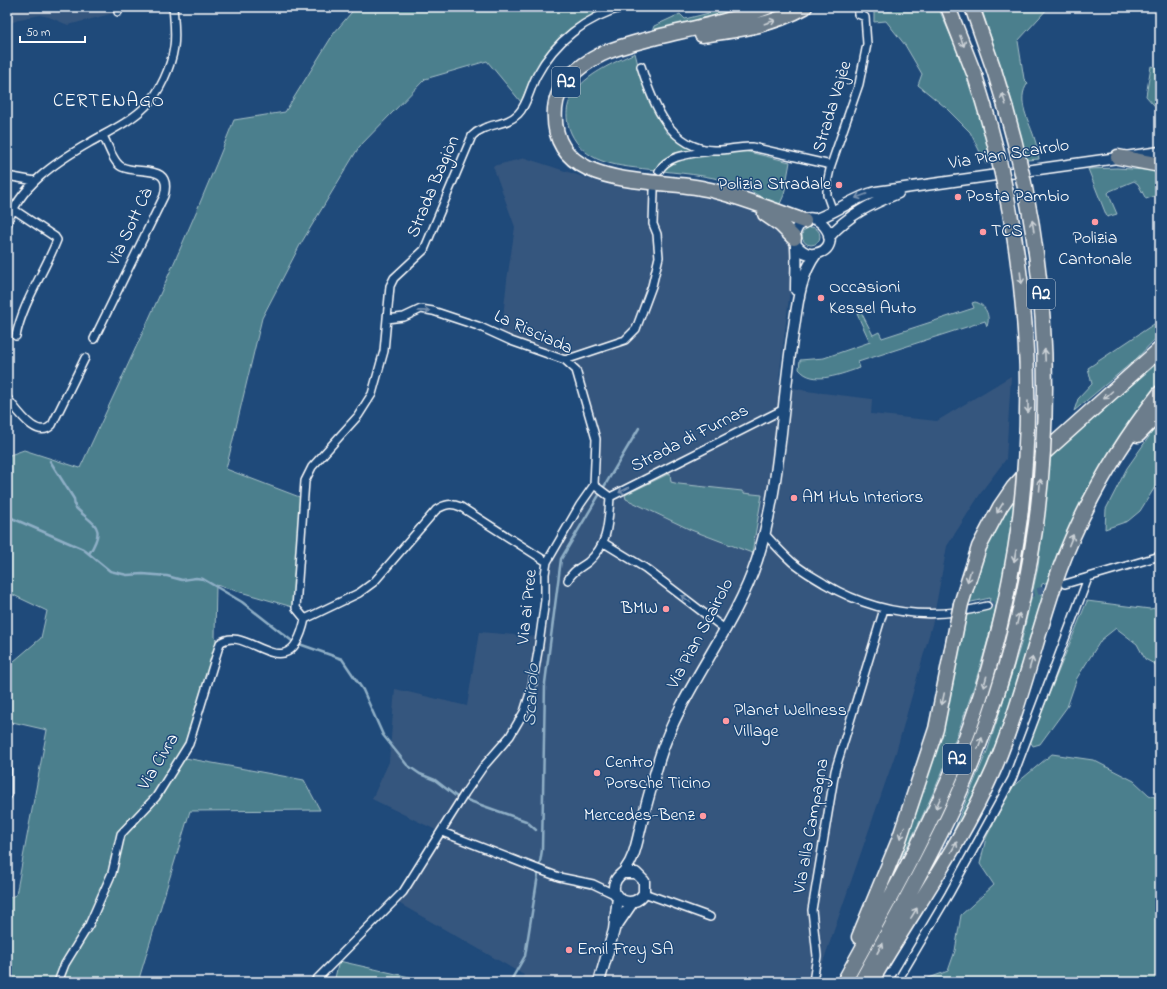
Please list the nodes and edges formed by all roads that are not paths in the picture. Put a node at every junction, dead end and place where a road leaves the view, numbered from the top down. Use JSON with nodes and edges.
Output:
{"nodes":[{"id":1,"x":173,"y":7,"type":"edge"},
{"id":2,"x":624,"y":7,"type":"edge"},
{"id":3,"x":767,"y":7,"type":"edge"},
{"id":4,"x":805,"y":7,"type":"edge"},
{"id":5,"x":948,"y":7,"type":"edge"},
{"id":6,"x":972,"y":7,"type":"edge"},
{"id":7,"x":858,"y":14,"type":"dead end"},
{"id":8,"x":654,"y":38,"type":"junction"},
{"id":9,"x":641,"y":66,"type":"dead end"},
{"id":10,"x":103,"y":136,"type":"junction"},
{"id":11,"x":716,"y":150,"type":"junction"},
{"id":12,"x":1160,"y":152,"type":"edge"},
{"id":13,"x":1114,"y":157,"type":"junction"},
{"id":14,"x":1160,"y":157,"type":"edge"},
{"id":15,"x":831,"y":164,"type":"junction"},
{"id":16,"x":1160,"y":165,"type":"edge"},
{"id":17,"x":659,"y":172,"type":"dead end"},
{"id":18,"x":7,"y":176,"type":"edge"},
{"id":19,"x":36,"y":181,"type":"junction"},
{"id":20,"x":913,"y":187,"type":"junction"},
{"id":21,"x":654,"y":190,"type":"dead end"},
{"id":22,"x":740,"y":199,"type":"junction"},
{"id":23,"x":13,"y":209,"type":"junction"},
{"id":24,"x":833,"y":212,"type":"junction"},
{"id":25,"x":810,"y":220,"type":"junction"},
{"id":26,"x":7,"y":224,"type":"edge"},
{"id":27,"x":829,"y":237,"type":"junction"},
{"id":28,"x":795,"y":241,"type":"junction"},
{"id":29,"x":816,"y":254,"type":"junction"},
{"id":30,"x":796,"y":314,"type":"junction"},
{"id":31,"x":387,"y":320,"type":"junction"},
{"id":32,"x":16,"y":336,"type":"dead end"},
{"id":33,"x":94,"y":340,"type":"dead end"},
{"id":34,"x":1160,"y":343,"type":"edge"},
{"id":35,"x":1160,"y":349,"type":"edge"},
{"id":36,"x":85,"y":358,"type":"dead end"},
{"id":37,"x":565,"y":360,"type":"junction"},
{"id":38,"x":1137,"y":368,"type":"junction"},
{"id":39,"x":1160,"y":393,"type":"edge"},
{"id":40,"x":7,"y":398,"type":"edge"},
{"id":41,"x":784,"y":409,"type":"junction"},
{"id":42,"x":1160,"y":412,"type":"edge"},
{"id":43,"x":594,"y":485,"type":"junction"},
{"id":44,"x":610,"y":497,"type":"junction"},
{"id":45,"x":1086,"y":507,"type":"junction"},
{"id":46,"x":764,"y":534,"type":"junction"},
{"id":47,"x":604,"y":543,"type":"junction"},
{"id":48,"x":1160,"y":556,"type":"edge"},
{"id":49,"x":548,"y":562,"type":"junction"},
{"id":50,"x":1088,"y":578,"type":"junction"},
{"id":51,"x":568,"y":580,"type":"dead end"},
{"id":52,"x":1065,"y":584,"type":"dead end"},
{"id":53,"x":987,"y":606,"type":"tunnel mouth"},
{"id":54,"x":884,"y":609,"type":"junction"},
{"id":55,"x":305,"y":619,"type":"junction"},
{"id":56,"x":726,"y":630,"type":"junction"},
{"id":57,"x":7,"y":753,"type":"edge"},
{"id":58,"x":7,"y":796,"type":"edge"},
{"id":59,"x":442,"y":832,"type":"junction"},
{"id":60,"x":636,"y":847,"type":"junction"},
{"id":61,"x":623,"y":873,"type":"junction"},
{"id":62,"x":640,"y":875,"type":"junction"},
{"id":63,"x":644,"y":893,"type":"junction"},
{"id":64,"x":617,"y":896,"type":"junction"},
{"id":65,"x":632,"y":902,"type":"junction"},
{"id":66,"x":710,"y":917,"type":"dead end"},
{"id":67,"x":614,"y":930,"type":"junction"},
{"id":68,"x":58,"y":982,"type":"edge"},
{"id":69,"x":314,"y":982,"type":"edge"},
{"id":70,"x":599,"y":982,"type":"edge"},
{"id":71,"x":813,"y":982,"type":"edge"},
{"id":72,"x":835,"y":982,"type":"edge"},
{"id":73,"x":844,"y":982,"type":"edge"},
{"id":74,"x":861,"y":982,"type":"edge"},
{"id":75,"x":871,"y":982,"type":"edge"},
{"id":76,"x":897,"y":982,"type":"edge"}],
"edges":[{"from":1,"to":10,"type":"street"},
{"from":2,"to":31,"type":"street","name":"Strada Bagiòn"},
{"from":3,"to":8,"type":"highway","number":"A2"},
{"from":8,"to":4,"type":"highway","number":"A2","one_way":true},
{"from":5,"to":73,"type":"highway","number":"A2","one_way":true,"bridge":true},
{"from":74,"to":6,"type":"highway","number":"A2","one_way":true,"bridge":true},
{"from":7,"to":15,"type":"street","name":"Strada Vajèe"},
{"from":8,"to":22,"type":"highway","number":"A2"},
{"from":9,"to":11,"type":"street"},
{"from":10,"to":19,"type":"street"},
{"from":10,"to":33,"type":"street","name":"Via Sott Cà"},
{"from":11,"to":15,"type":"street"},
{"from":11,"to":17,"type":"street"},
{"from":12,"to":13,"type":"main road","name":"Via Pian Scairolo"},
{"from":13,"to":14,"type":"main road","name":"Via Pian Scairolo"},
{"from":13,"to":16,"type":"highway"},
{"from":13,"to":20,"type":"main road","name":"Via Pian Scairolo"},
{"from":15,"to":24,"type":"street","name":"Strada Vajèe"},
{"from":18,"to":19,"type":"street"},
{"from":19,"to":23,"type":"street"},
{"from":20,"to":24,"type":"main road","name":"Via Pian Scairolo","one_way":true},
{"from":20,"to":27,"type":"main road","name":"Via Pian Scairolo"},
{"from":21,"to":37,"type":"street"},
{"from":22,"to":25,"type":"highway","number":"A2"},
{"from":22,"to":28,"type":"highway","number":"A2"},
{"from":23,"to":26,"type":"street"},
{"from":23,"to":32,"type":"street"},
{"from":24,"to":25,"type":"main road","name":"Via Pian Scairolo"},
{"from":25,"to":27,"type":"main road"},
{"from":25,"to":28,"type":"main road"},
{"from":27,"to":29,"type":"main road"},
{"from":28,"to":29,"type":"main road"},
{"from":28,"to":30,"type":"main road","name":"Via Pian Scairolo"},
{"from":29,"to":30,"type":"main road","name":"Via Pian Scairolo"},
{"from":30,"to":41,"type":"main road","name":"Via Pian Scairolo"},
{"from":31,"to":37,"type":"street","name":"La Risciada","one_way":true},
{"from":31,"to":55,"type":"street"},
{"from":34,"to":38,"type":"highway"},
{"from":35,"to":38,"type":"highway"},
{"from":36,"to":40,"type":"street"},
{"from":37,"to":43,"type":"street","name":"La Risciada"},
{"from":38,"to":72,"type":"highway","one_way":true,"bridge":true},
{"from":39,"to":45,"type":"highway"},
{"from":41,"to":44,"type":"street","name":"Strada di Furnas","one_way":true},
{"from":41,"to":46,"type":"main road","name":"Via Pian Scairolo"},
{"from":42,"to":45,"type":"highway"},
{"from":43,"to":44,"type":"street"},
{"from":43,"to":49,"type":"street","name":"Via ai Pree"},
{"from":44,"to":47,"type":"street"},
{"from":75,"to":45,"type":"highway","one_way":true},
{"from":46,"to":54,"type":"street"},
{"from":46,"to":56,"type":"main road","name":"Via Pian Scairolo"},
{"from":47,"to":51,"type":"street"},
{"from":56,"to":47,"type":"street","one_way":true},
{"from":48,"to":50,"type":"street"},
{"from":49,"to":55,"type":"street"},
{"from":49,"to":59,"type":"street","name":"Via ai Pree"},
{"from":50,"to":52,"type":"street"},
{"from":50,"to":76,"type":"street"},
{"from":53,"to":54,"type":"street"},
{"from":54,"to":71,"type":"street","name":"Via alla Campagna"},
{"from":55,"to":68,"type":"street","name":"Via Civra"},
{"from":56,"to":60,"type":"main road","name":"Via Pian Scairolo"},
{"from":57,"to":58,"type":"street"},
{"from":59,"to":64,"type":"street"},
{"from":59,"to":69,"type":"street","name":"Via ai Pree"},
{"from":60,"to":61,"type":"main road","name":"Via Pian Scairolo"},
{"from":60,"to":62,"type":"main road"},
{"from":61,"to":62,"type":"main road"},
{"from":61,"to":64,"type":"main road"},
{"from":62,"to":63,"type":"main road"},
{"from":63,"to":65,"type":"main road"},
{"from":63,"to":66,"type":"street"},
{"from":64,"to":65,"type":"main road"},
{"from":64,"to":67,"type":"main road"},
{"from":65,"to":67,"type":"main road"},
{"from":67,"to":70,"type":"main road"}]}
